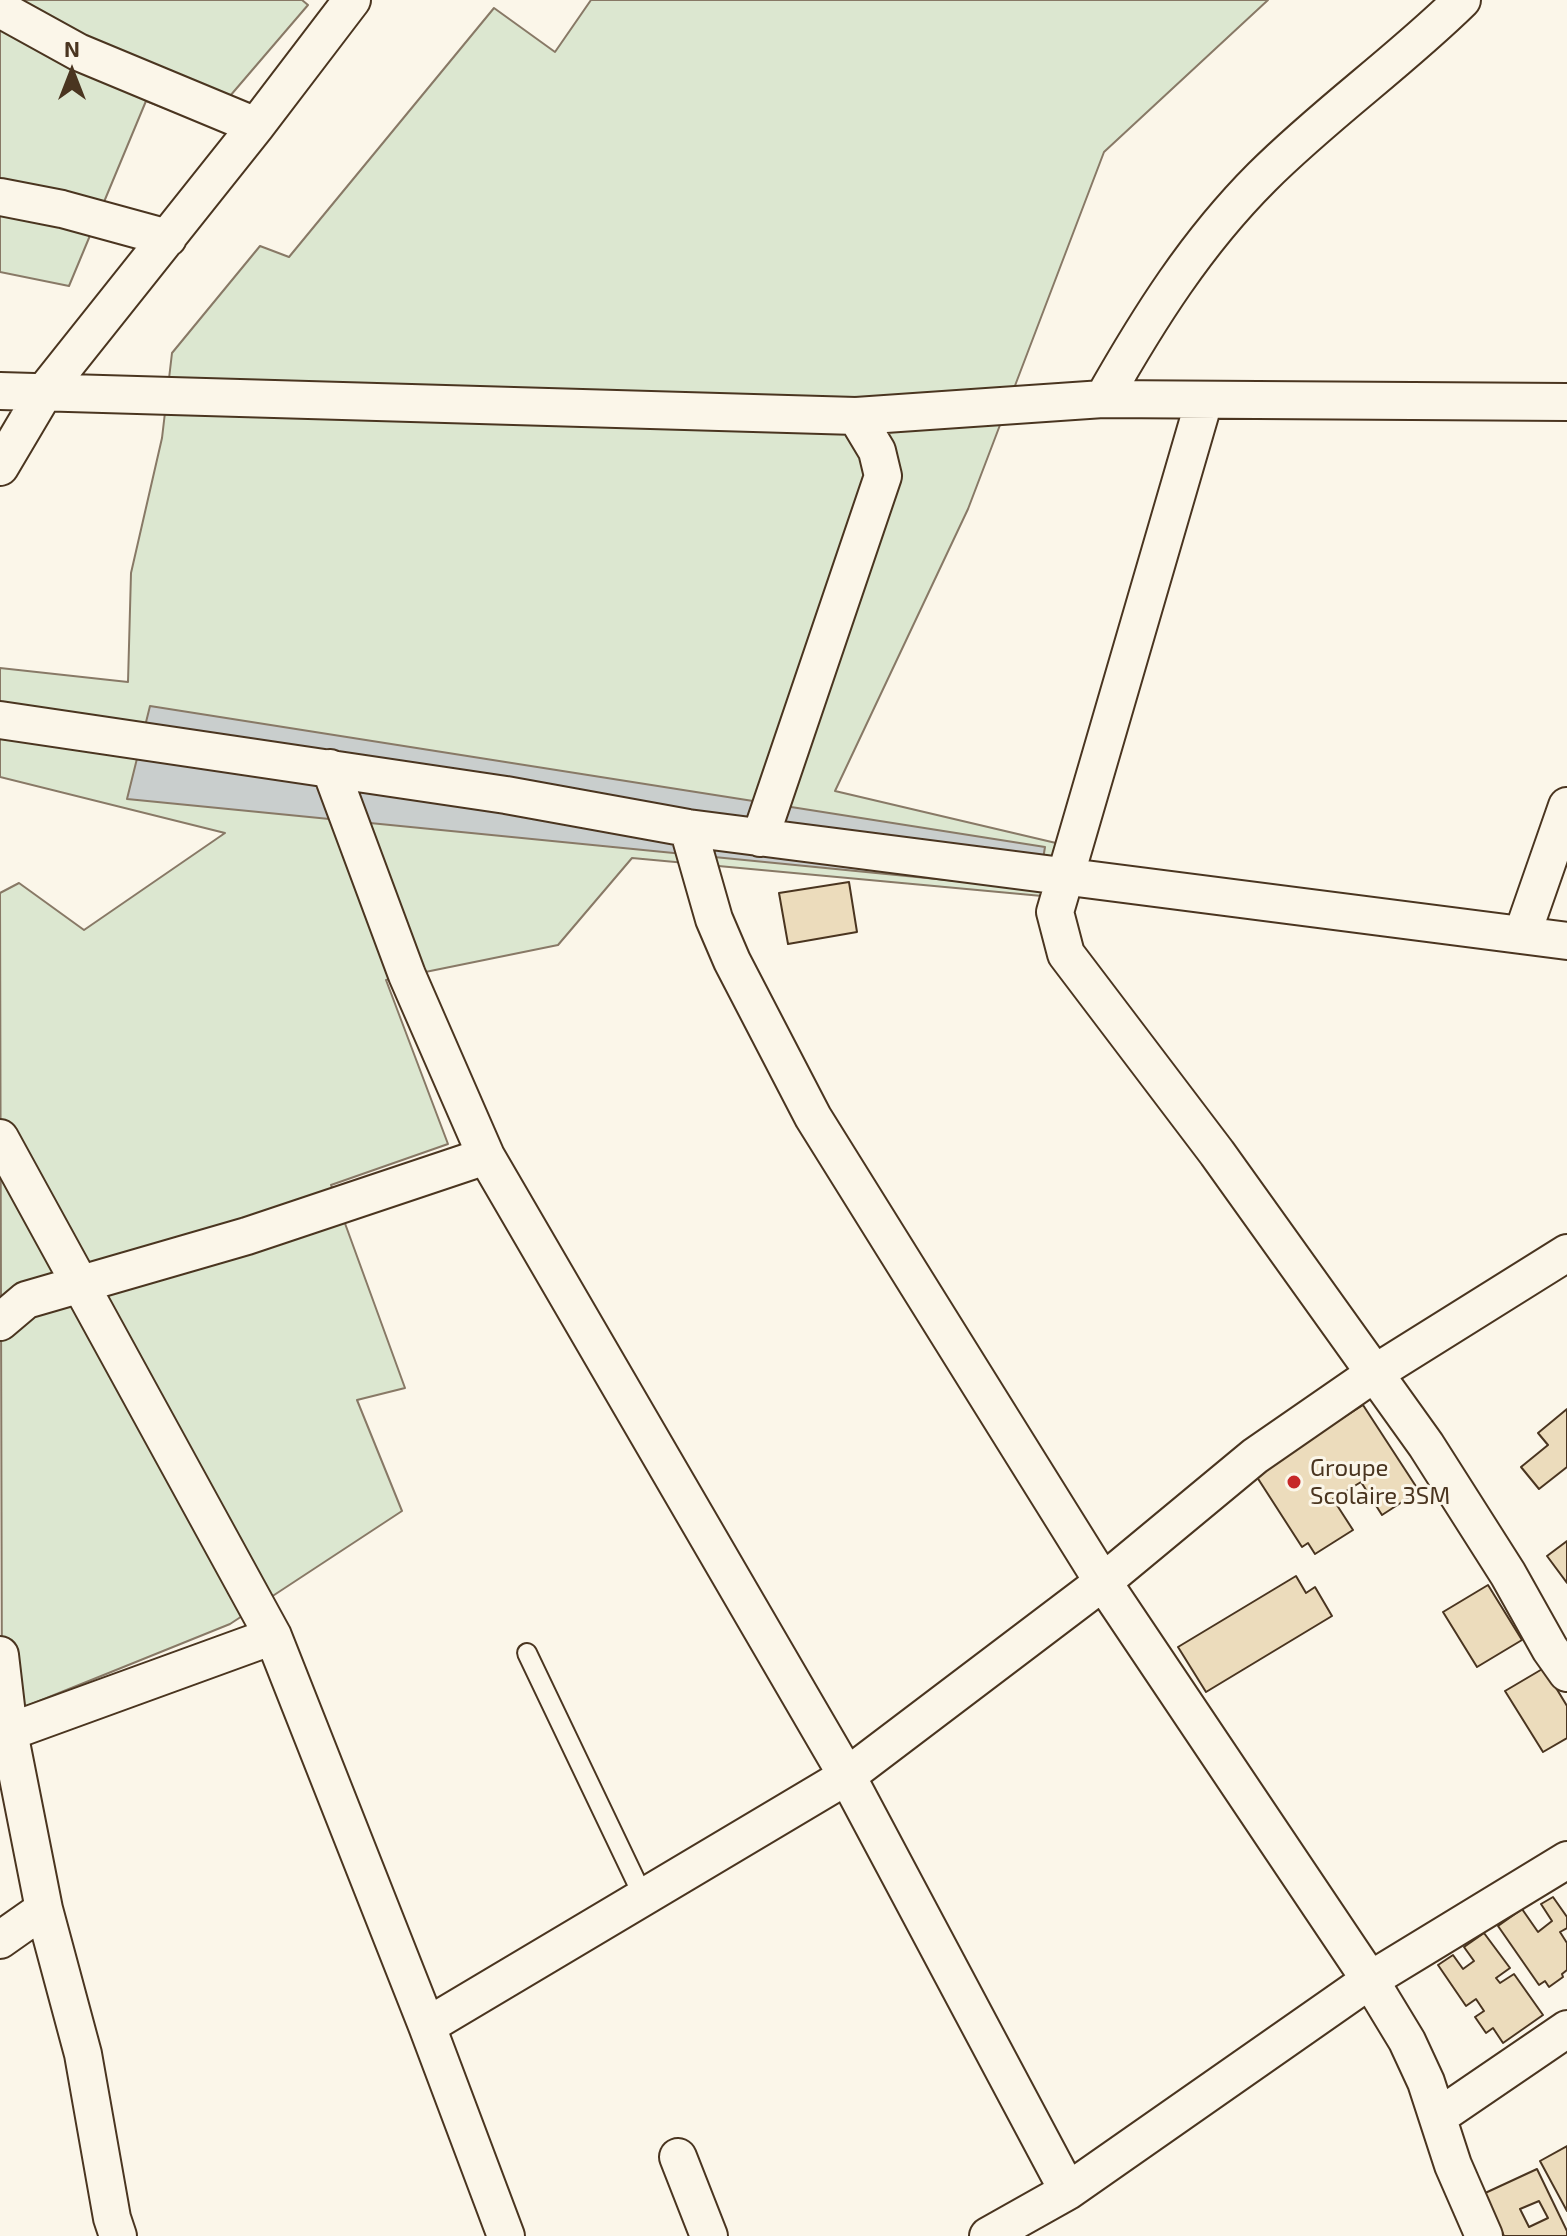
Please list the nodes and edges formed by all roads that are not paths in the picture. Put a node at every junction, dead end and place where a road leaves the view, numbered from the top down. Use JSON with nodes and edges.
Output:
{"nodes":[{"id":1,"x":352,"y":0,"type":"edge"},
{"id":2,"x":1462,"y":0,"type":"edge"},
{"id":3,"x":0,"y":9,"type":"edge"},
{"id":4,"x":256,"y":126,"type":"junction"},
{"id":5,"x":0,"y":197,"type":"edge"},
{"id":6,"x":168,"y":238,"type":"junction"},
{"id":7,"x":0,"y":391,"type":"edge"},
{"id":8,"x":45,"y":391,"type":"junction"},
{"id":9,"x":1103,"y":399,"type":"junction"},
{"id":10,"x":1204,"y":401,"type":"junction"},
{"id":11,"x":1567,"y":402,"type":"edge"},
{"id":12,"x":856,"y":416,"type":"junction"},
{"id":13,"x":0,"y":467,"type":"edge"},
{"id":14,"x":0,"y":720,"type":"edge"},
{"id":15,"x":330,"y":768,"type":"junction"},
{"id":16,"x":1567,"y":806,"type":"edge"},
{"id":17,"x":688,"y":828,"type":"junction"},
{"id":18,"x":760,"y":838,"type":"junction"},
{"id":19,"x":1065,"y":878,"type":"junction"},
{"id":20,"x":1522,"y":935,"type":"junction"},
{"id":21,"x":1567,"y":941,"type":"edge"},
{"id":22,"x":0,"y":1138,"type":"edge"},
{"id":23,"x":486,"y":1156,"type":"junction"},
{"id":24,"x":1567,"y":1253,"type":"edge"},
{"id":25,"x":81,"y":1284,"type":"junction"},
{"id":26,"x":0,"y":1322,"type":"edge"},
{"id":27,"x":1375,"y":1373,"type":"junction"},
{"id":28,"x":1103,"y":1582,"type":"junction"},
{"id":29,"x":273,"y":1636,"type":"junction"},
{"id":30,"x":527,"y":1653,"type":"dead end"},
{"id":31,"x":0,"y":1655,"type":"edge"},
{"id":32,"x":1567,"y":1673,"type":"edge"},
{"id":33,"x":9,"y":1732,"type":"junction"},
{"id":34,"x":847,"y":1776,"type":"junction"},
{"id":35,"x":1567,"y":1860,"type":"edge"},
{"id":36,"x":644,"y":1898,"type":"junction"},
{"id":37,"x":44,"y":1909,"type":"junction"},
{"id":38,"x":0,"y":1940,"type":"edge"},
{"id":39,"x":1370,"y":1980,"type":"junction"},
{"id":40,"x":427,"y":2026,"type":"junction"},
{"id":41,"x":1567,"y":2029,"type":"edge"},
{"id":42,"x":1438,"y":2117,"type":"junction"},
{"id":43,"x":678,"y":2157,"type":"dead end"},
{"id":44,"x":1068,"y":2191,"type":"junction"},
{"id":45,"x":118,"y":2236,"type":"edge"},
{"id":46,"x":506,"y":2236,"type":"edge"},
{"id":47,"x":709,"y":2236,"type":"edge"},
{"id":48,"x":988,"y":2236,"type":"edge"},
{"id":49,"x":1484,"y":2236,"type":"edge"}],
"edges":[{"from":1,"to":4,"type":"street"},
{"from":2,"to":9,"type":"street"},
{"from":3,"to":4,"type":"street"},
{"from":4,"to":6,"type":"street"},
{"from":5,"to":6,"type":"street"},
{"from":6,"to":8,"type":"street"},
{"from":7,"to":8,"type":"street"},
{"from":8,"to":12,"type":"street"},
{"from":8,"to":13,"type":"street"},
{"from":9,"to":10,"type":"street"},
{"from":9,"to":12,"type":"street"},
{"from":10,"to":11,"type":"street"},
{"from":10,"to":19,"type":"street"},
{"from":12,"to":18,"type":"street"},
{"from":14,"to":15,"type":"street"},
{"from":15,"to":17,"type":"street"},
{"from":15,"to":23,"type":"street"},
{"from":16,"to":20,"type":"street"},
{"from":17,"to":18,"type":"street"},
{"from":17,"to":28,"type":"street"},
{"from":18,"to":19,"type":"street"},
{"from":19,"to":20,"type":"street"},
{"from":19,"to":27,"type":"street"},
{"from":20,"to":21,"type":"street"},
{"from":22,"to":25,"type":"street"},
{"from":23,"to":25,"type":"street"},
{"from":23,"to":34,"type":"street"},
{"from":24,"to":27,"type":"street"},
{"from":25,"to":26,"type":"street"},
{"from":25,"to":29,"type":"street"},
{"from":27,"to":28,"type":"street"},
{"from":27,"to":32,"type":"street"},
{"from":28,"to":34,"type":"street"},
{"from":28,"to":39,"type":"street"},
{"from":29,"to":33,"type":"street"},
{"from":29,"to":40,"type":"street"},
{"from":30,"to":36,"type":"lane"},
{"from":31,"to":33,"type":"street"},
{"from":33,"to":37,"type":"street"},
{"from":34,"to":36,"type":"street"},
{"from":34,"to":44,"type":"street"},
{"from":35,"to":39,"type":"street"},
{"from":36,"to":40,"type":"street"},
{"from":37,"to":38,"type":"street"},
{"from":37,"to":45,"type":"street"},
{"from":39,"to":42,"type":"street"},
{"from":39,"to":44,"type":"street"},
{"from":40,"to":46,"type":"street"},
{"from":41,"to":42,"type":"street"},
{"from":42,"to":49,"type":"street"},
{"from":43,"to":47,"type":"street"},
{"from":44,"to":48,"type":"street"}]}
